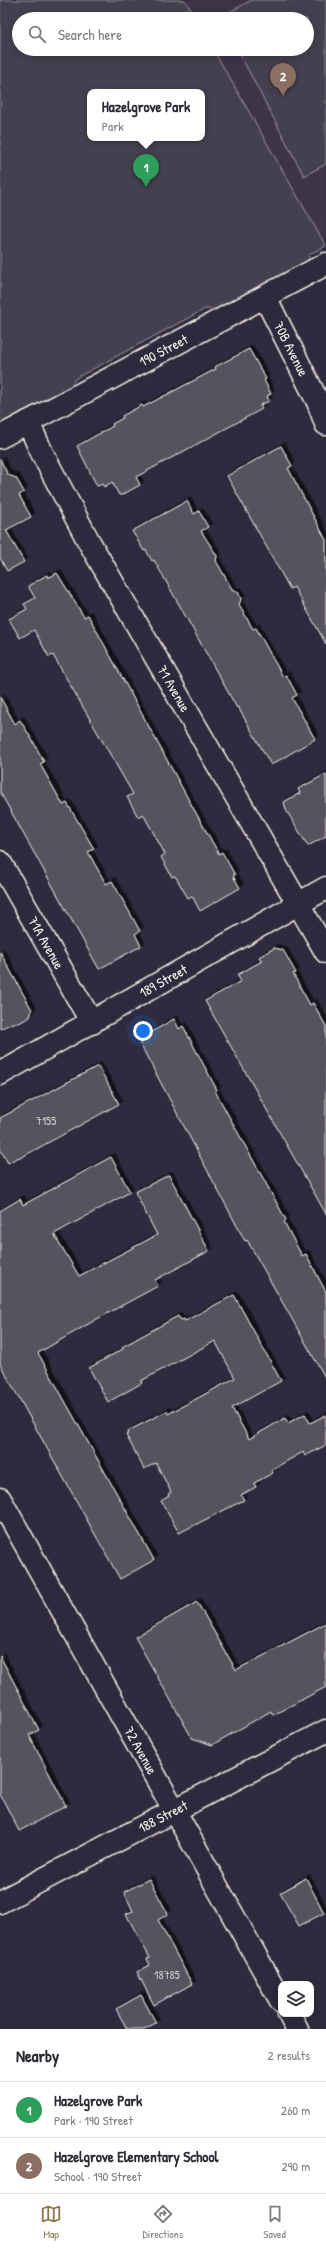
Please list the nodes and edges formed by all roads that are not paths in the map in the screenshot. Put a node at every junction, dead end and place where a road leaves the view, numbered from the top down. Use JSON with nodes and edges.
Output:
{"nodes":[{"id":1,"x":326,"y":264,"type":"edge"},
{"id":2,"x":265,"y":297,"type":"junction"},
{"id":3,"x":28,"y":422,"type":"junction"},
{"id":4,"x":326,"y":424,"type":"edge"},
{"id":5,"x":0,"y":436,"type":"edge"},
{"id":6,"x":0,"y":862,"type":"edge"},
{"id":7,"x":326,"y":888,"type":"edge"},
{"id":8,"x":299,"y":904,"type":"junction"},
{"id":9,"x":326,"y":952,"type":"edge"},
{"id":10,"x":92,"y":1023,"type":"junction"},
{"id":11,"x":0,"y":1074,"type":"edge"},
{"id":12,"x":0,"y":1500,"type":"edge"},
{"id":13,"x":326,"y":1731,"type":"edge"},
{"id":14,"x":173,"y":1811,"type":"junction"},
{"id":15,"x":0,"y":1902,"type":"edge"},
{"id":16,"x":278,"y":1995,"type":"edge"},
{"id":17,"x":291,"y":2017,"type":"edge"},
{"id":18,"x":297,"y":2029,"type":"edge"}],
"edges":[{"from":1,"to":2,"type":"street","name":"190 Street"},
{"from":2,"to":3,"type":"street","name":"190 Street"},
{"from":2,"to":4,"type":"street","name":"70B Avenue"},
{"from":3,"to":5,"type":"street","name":"190 Street"},
{"from":3,"to":8,"type":"street","name":"71 Avenue"},
{"from":6,"to":10,"type":"street","name":"71A Avenue"},
{"from":7,"to":8,"type":"street","name":"189 Street"},
{"from":8,"to":9,"type":"street","name":"71 Avenue"},
{"from":8,"to":10,"type":"street","name":"189 Street"},
{"from":10,"to":11,"type":"street","name":"189 Street"},
{"from":12,"to":14,"type":"street","name":"72 Avenue"},
{"from":13,"to":14,"type":"street","name":"188 Street"},
{"from":14,"to":15,"type":"street","name":"188 Street"},
{"from":14,"to":16,"type":"street","name":"72 Avenue"},
{"from":17,"to":18,"type":"street"}]}
